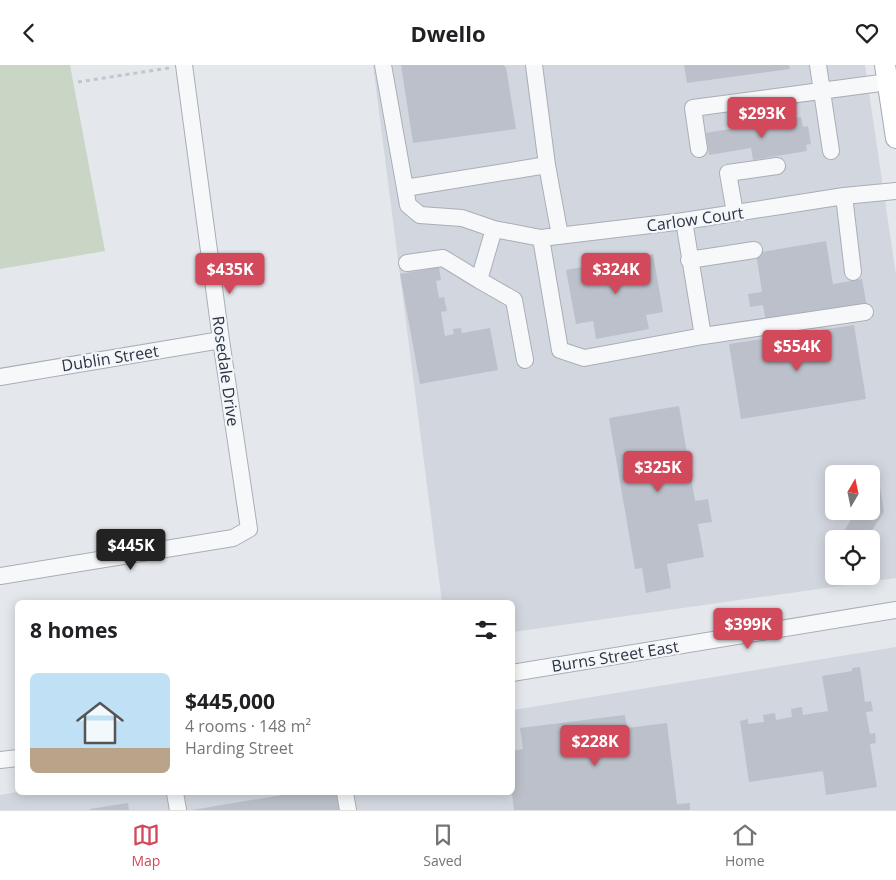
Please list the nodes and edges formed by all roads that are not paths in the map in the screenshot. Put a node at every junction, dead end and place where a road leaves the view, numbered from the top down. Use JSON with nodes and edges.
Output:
{"nodes":[{"id":1,"x":184,"y":65,"type":"edge"},
{"id":2,"x":383,"y":65,"type":"edge"},
{"id":3,"x":534,"y":65,"type":"edge"},
{"id":4,"x":818,"y":65,"type":"edge"},
{"id":5,"x":886,"y":73,"type":"edge"},
{"id":6,"x":822,"y":90,"type":"junction"},
{"id":7,"x":896,"y":138,"type":"edge"},
{"id":8,"x":698,"y":149,"type":"dead end"},
{"id":9,"x":831,"y":151,"type":"dead end"},
{"id":10,"x":547,"y":165,"type":"junction"},
{"id":11,"x":778,"y":166,"type":"dead end"},
{"id":12,"x":404,"y":188,"type":"junction"},
{"id":13,"x":896,"y":191,"type":"edge"},
{"id":14,"x":844,"y":196,"type":"junction"},
{"id":15,"x":735,"y":213,"type":"junction"},
{"id":16,"x":684,"y":221,"type":"junction"},
{"id":17,"x":494,"y":229,"type":"junction"},
{"id":18,"x":560,"y":236,"type":"junction"},
{"id":19,"x":541,"y":238,"type":"junction"},
{"id":20,"x":754,"y":249,"type":"dead end"},
{"id":21,"x":689,"y":260,"type":"junction"},
{"id":22,"x":407,"y":263,"type":"dead end"},
{"id":23,"x":853,"y":272,"type":"dead end"},
{"id":24,"x":480,"y":280,"type":"junction"},
{"id":25,"x":865,"y":312,"type":"dead end"},
{"id":26,"x":703,"y":336,"type":"junction"},
{"id":27,"x":221,"y":340,"type":"junction"},
{"id":28,"x":525,"y":360,"type":"dead end"},
{"id":29,"x":0,"y":377,"type":"edge"},
{"id":30,"x":0,"y":576,"type":"edge"},
{"id":31,"x":896,"y":610,"type":"edge"},
{"id":32,"x":515,"y":673,"type":"edge"},
{"id":33,"x":15,"y":758,"type":"edge"},
{"id":34,"x":0,"y":760,"type":"edge"},
{"id":35,"x":175,"y":795,"type":"edge"},
{"id":36,"x":345,"y":795,"type":"edge"},
{"id":37,"x":178,"y":810,"type":"edge"},
{"id":38,"x":348,"y":810,"type":"edge"}],
"edges":[{"from":1,"to":27,"type":"street","name":"Rosedale Drive"},
{"from":2,"to":12,"type":"street","name":"Carlow Court"},
{"from":3,"to":10,"type":"street"},
{"from":4,"to":6,"type":"street"},
{"from":5,"to":6,"type":"street"},
{"from":5,"to":7,"type":"main road"},
{"from":6,"to":8,"type":"street"},
{"from":6,"to":9,"type":"street"},
{"from":10,"to":12,"type":"street"},
{"from":10,"to":18,"type":"street"},
{"from":11,"to":15,"type":"street"},
{"from":12,"to":17,"type":"street","name":"Carlow Court"},
{"from":13,"to":14,"type":"street","name":"Carlow Court"},
{"from":14,"to":15,"type":"street","name":"Carlow Court"},
{"from":14,"to":23,"type":"street"},
{"from":15,"to":16,"type":"street","name":"Carlow Court"},
{"from":16,"to":18,"type":"street","name":"Carlow Court"},
{"from":16,"to":21,"type":"street"},
{"from":17,"to":19,"type":"street","name":"Carlow Court"},
{"from":17,"to":24,"type":"street"},
{"from":18,"to":19,"type":"street","name":"Carlow Court"},
{"from":19,"to":26,"type":"street"},
{"from":20,"to":21,"type":"street"},
{"from":21,"to":26,"type":"street"},
{"from":22,"to":24,"type":"street"},
{"from":24,"to":28,"type":"street"},
{"from":25,"to":26,"type":"street"},
{"from":27,"to":29,"type":"street","name":"Dublin Street"},
{"from":27,"to":30,"type":"street","name":"Rosedale Drive"},
{"from":31,"to":32,"type":"street","name":"Burns Street East"},
{"from":33,"to":34,"type":"street"},
{"from":35,"to":37,"type":"street"},
{"from":36,"to":38,"type":"street"}]}
